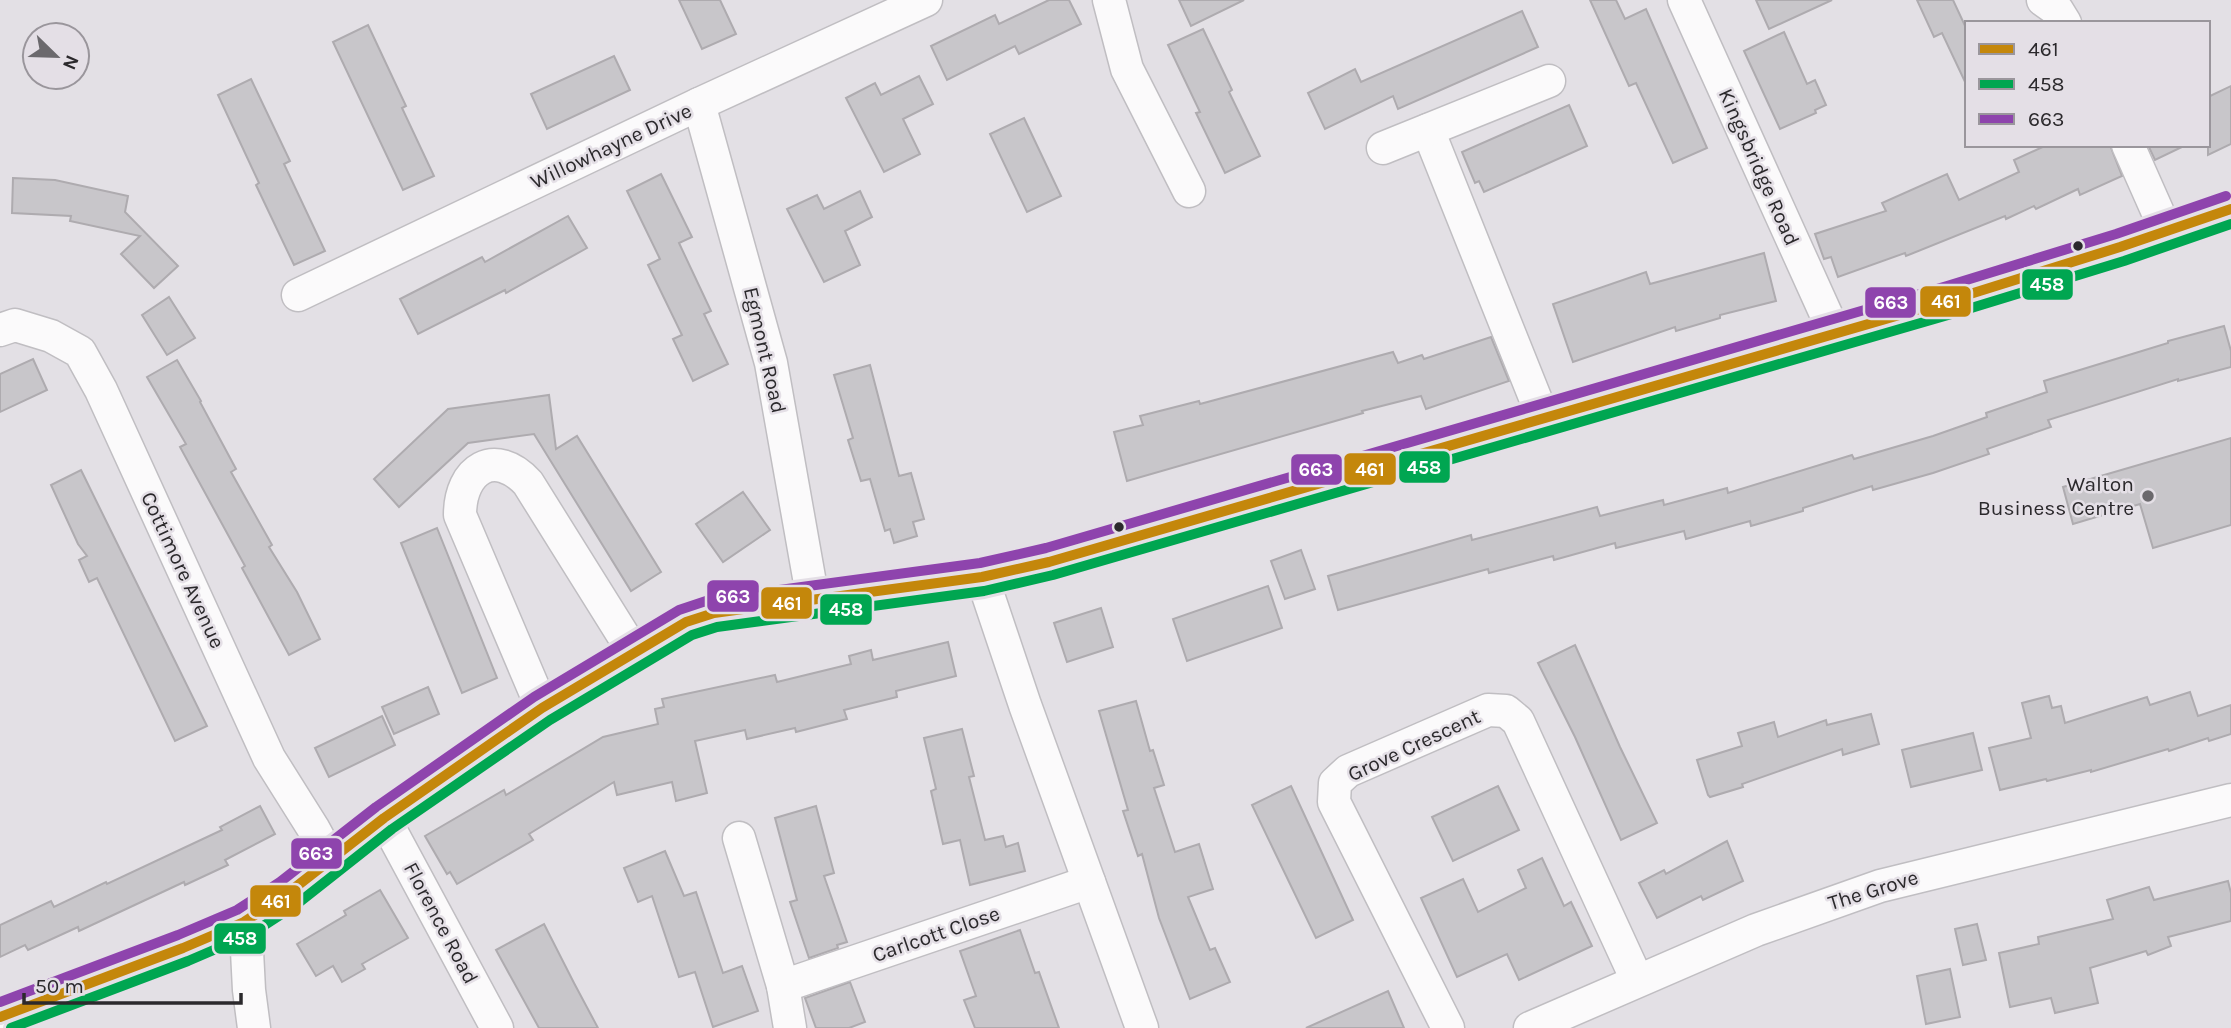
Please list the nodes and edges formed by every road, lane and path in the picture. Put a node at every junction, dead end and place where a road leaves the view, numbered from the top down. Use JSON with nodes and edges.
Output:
{"nodes":[{"id":1,"x":926,"y":0,"type":"edge"},
{"id":2,"x":1109,"y":0,"type":"edge"},
{"id":3,"x":1684,"y":0,"type":"edge"},
{"id":4,"x":1549,"y":81,"type":"dead end"},
{"id":5,"x":699,"y":104,"type":"junction"},
{"id":6,"x":1428,"y":130,"type":"junction"},
{"id":7,"x":2129,"y":147,"type":"edge"},
{"id":8,"x":1383,"y":148,"type":"dead end"},
{"id":9,"x":1189,"y":191,"type":"dead end"},
{"id":10,"x":2231,"y":209,"type":"edge"},
{"id":11,"x":2166,"y":233,"type":"junction"},
{"id":12,"x":298,"y":295,"type":"dead end"},
{"id":13,"x":0,"y":330,"type":"edge"},
{"id":14,"x":1835,"y":334,"type":"junction"},
{"id":15,"x":1544,"y":420,"type":"junction"},
{"id":16,"x":982,"y":577,"type":"junction"},
{"id":17,"x":813,"y":600,"type":"junction"},
{"id":18,"x":633,"y":651,"type":"junction"},
{"id":19,"x":542,"y":708,"type":"junction"},
{"id":20,"x":2231,"y":800,"type":"edge"},
{"id":21,"x":384,"y":818,"type":"junction"},
{"id":22,"x":739,"y":838,"type":"dead end"},
{"id":23,"x":331,"y":861,"type":"junction"},
{"id":24,"x":1089,"y":883,"type":"junction"},
{"id":25,"x":237,"y":925,"type":"junction"},
{"id":26,"x":1637,"y":980,"type":"junction"},
{"id":27,"x":783,"y":986,"type":"junction"},
{"id":28,"x":0,"y":1017,"type":"edge"},
{"id":29,"x":254,"y":1028,"type":"edge"},
{"id":30,"x":497,"y":1028,"type":"edge"},
{"id":31,"x":790,"y":1028,"type":"edge"},
{"id":32,"x":1142,"y":1028,"type":"edge"},
{"id":33,"x":1448,"y":1028,"type":"edge"},
{"id":34,"x":1530,"y":1028,"type":"edge"}],
"edges":[{"from":1,"to":5,"type":"street","name":"Willowhayne Drive"},
{"from":2,"to":9,"type":"street"},
{"from":3,"to":14,"type":"street","name":"Kingsbridge Road"},
{"from":4,"to":6,"type":"street"},
{"from":5,"to":12,"type":"street","name":"Willowhayne Drive"},
{"from":5,"to":17,"type":"street","name":"Egmont Road"},
{"from":6,"to":8,"type":"street"},
{"from":6,"to":15,"type":"street"},
{"from":7,"to":11,"type":"street"},
{"from":10,"to":11,"type":"street"},
{"from":11,"to":14,"type":"street"},
{"from":13,"to":23,"type":"street","name":"Cottimore Avenue"},
{"from":14,"to":15,"type":"street"},
{"from":15,"to":16,"type":"street"},
{"from":16,"to":17,"type":"street"},
{"from":16,"to":24,"type":"street"},
{"from":17,"to":18,"type":"street"},
{"from":18,"to":19,"type":"street"},
{"from":18,"to":19,"type":"street"},
{"from":19,"to":21,"type":"street"},
{"from":20,"to":26,"type":"street","name":"The Grove"},
{"from":21,"to":23,"type":"street"},
{"from":21,"to":30,"type":"street","name":"Florence Road"},
{"from":22,"to":27,"type":"street"},
{"from":23,"to":25,"type":"street"},
{"from":24,"to":27,"type":"street","name":"Carlcott Close"},
{"from":24,"to":32,"type":"street"},
{"from":25,"to":28,"type":"street"},
{"from":25,"to":29,"type":"street"},
{"from":26,"to":33,"type":"street","name":"Grove Crescent"},
{"from":26,"to":34,"type":"street","name":"The Grove"},
{"from":27,"to":31,"type":"street"}]}
